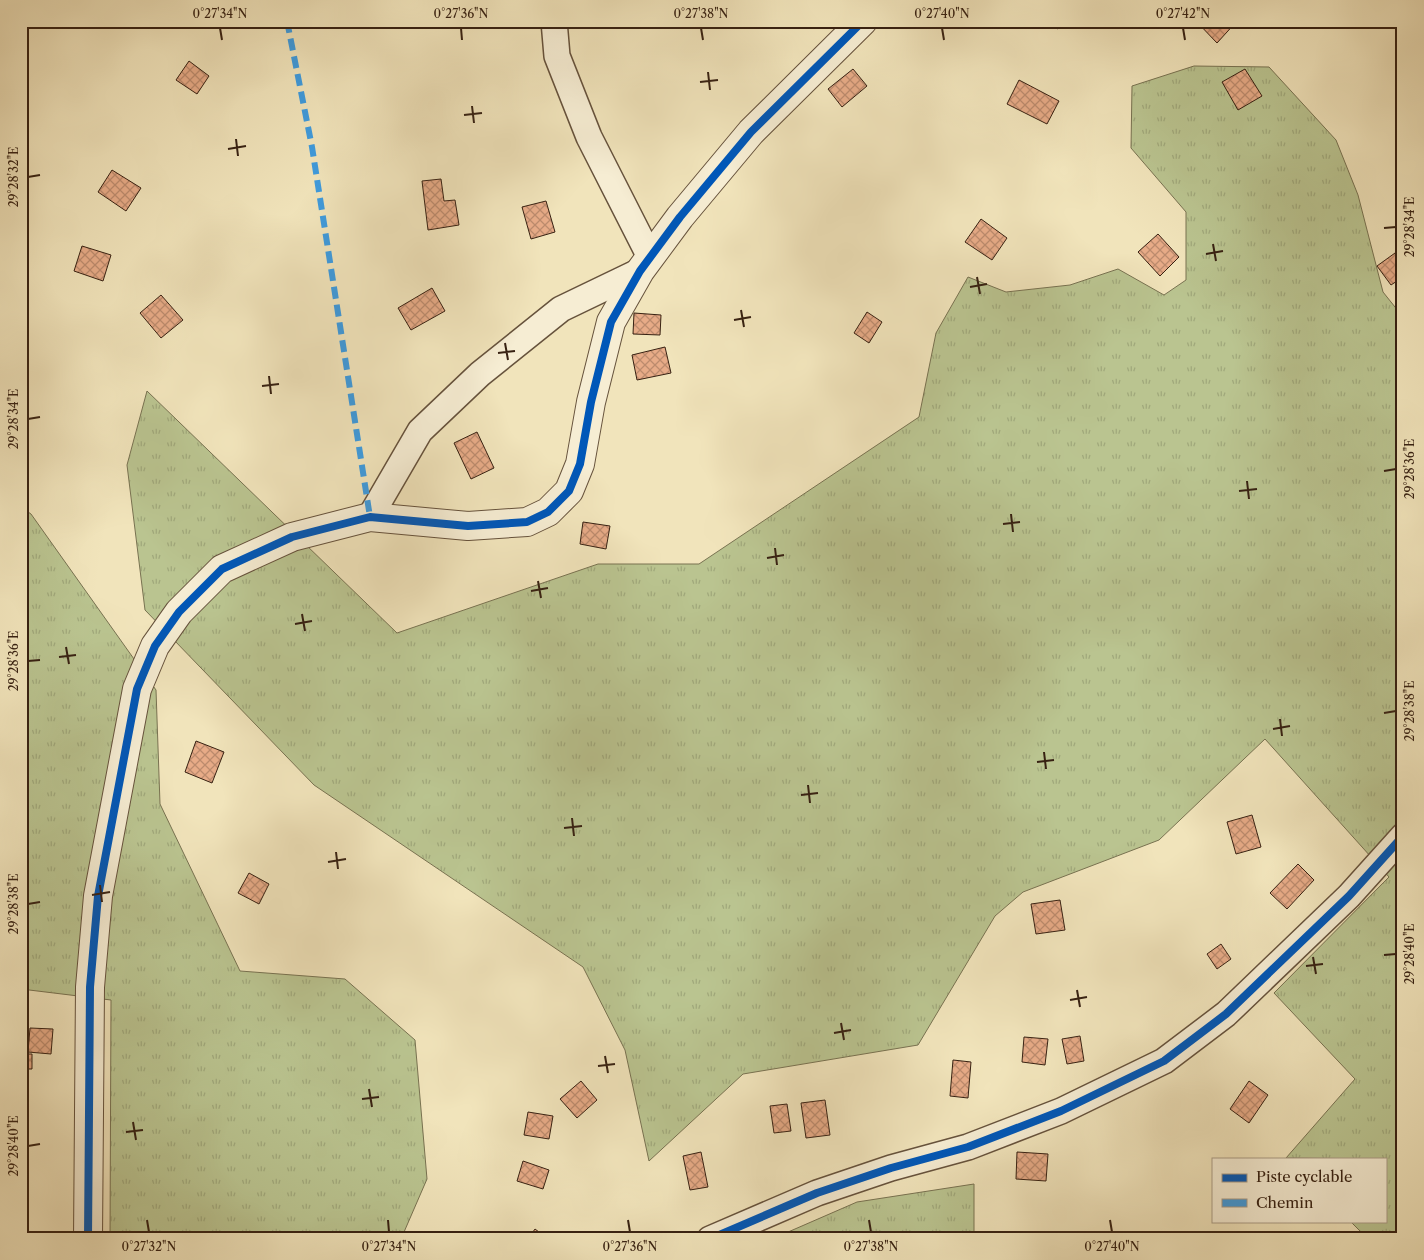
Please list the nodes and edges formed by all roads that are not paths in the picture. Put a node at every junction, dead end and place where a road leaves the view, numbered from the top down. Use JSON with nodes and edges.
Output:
{"nodes":[{"id":1,"x":554,"y":21,"type":"edge"},
{"id":2,"x":863,"y":21,"type":"edge"},
{"id":3,"x":645,"y":264,"type":"junction"},
{"id":4,"x":370,"y":517,"type":"junction"},
{"id":5,"x":1403,"y":836,"type":"edge"},
{"id":6,"x":88,"y":1239,"type":"edge"},
{"id":7,"x":710,"y":1239,"type":"edge"}],
"edges":[{"from":1,"to":3,"type":"street"},
{"from":2,"to":3,"type":"street"},
{"from":3,"to":4,"type":"street"},
{"from":3,"to":4,"type":"street"},
{"from":4,"to":6,"type":"street"},
{"from":5,"to":7,"type":"street"}]}
